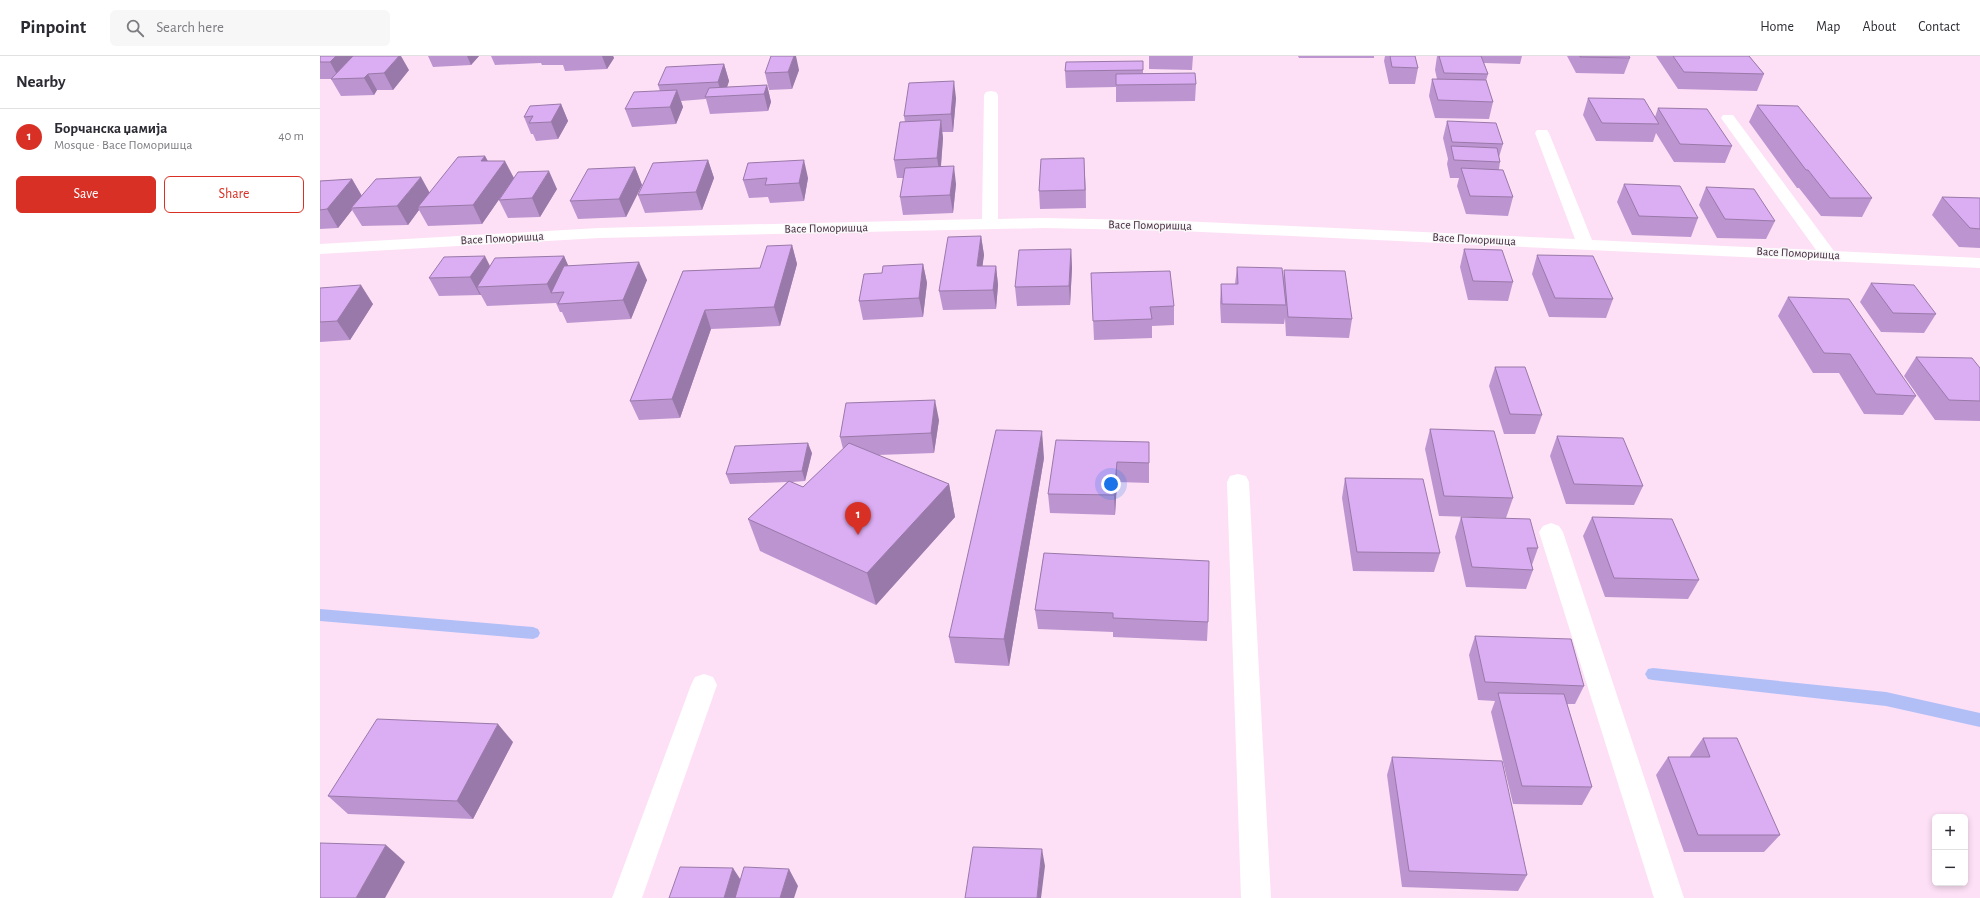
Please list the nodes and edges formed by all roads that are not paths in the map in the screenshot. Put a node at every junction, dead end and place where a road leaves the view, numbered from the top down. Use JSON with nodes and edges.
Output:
{"nodes":[{"id":1,"x":991,"y":95,"type":"dead end"},
{"id":2,"x":1728,"y":118,"type":"dead end"},
{"id":3,"x":1542,"y":133,"type":"dead end"},
{"id":4,"x":990,"y":225,"type":"junction"},
{"id":5,"x":1585,"y":244,"type":"junction"},
{"id":6,"x":320,"y":249,"type":"edge"},
{"id":7,"x":1828,"y":255,"type":"junction"},
{"id":8,"x":1980,"y":262,"type":"edge"},
{"id":9,"x":1238,"y":482,"type":"dead end"},
{"id":10,"x":1551,"y":532,"type":"dead end"},
{"id":11,"x":704,"y":685,"type":"dead end"},
{"id":12,"x":627,"y":898,"type":"edge"},
{"id":13,"x":1256,"y":898,"type":"edge"},
{"id":14,"x":1669,"y":898,"type":"edge"}],
"edges":[{"from":1,"to":4,"type":"street"},
{"from":2,"to":7,"type":"street"},
{"from":3,"to":5,"type":"street"},
{"from":4,"to":5,"type":"street","name":"Васе Поморишца"},
{"from":4,"to":6,"type":"street","name":"Васе Поморишца"},
{"from":5,"to":7,"type":"street","name":"Васе Поморишца"},
{"from":7,"to":8,"type":"street","name":"Васе Поморишца"},
{"from":9,"to":13,"type":"street"},
{"from":10,"to":14,"type":"street"},
{"from":11,"to":12,"type":"street"}]}
